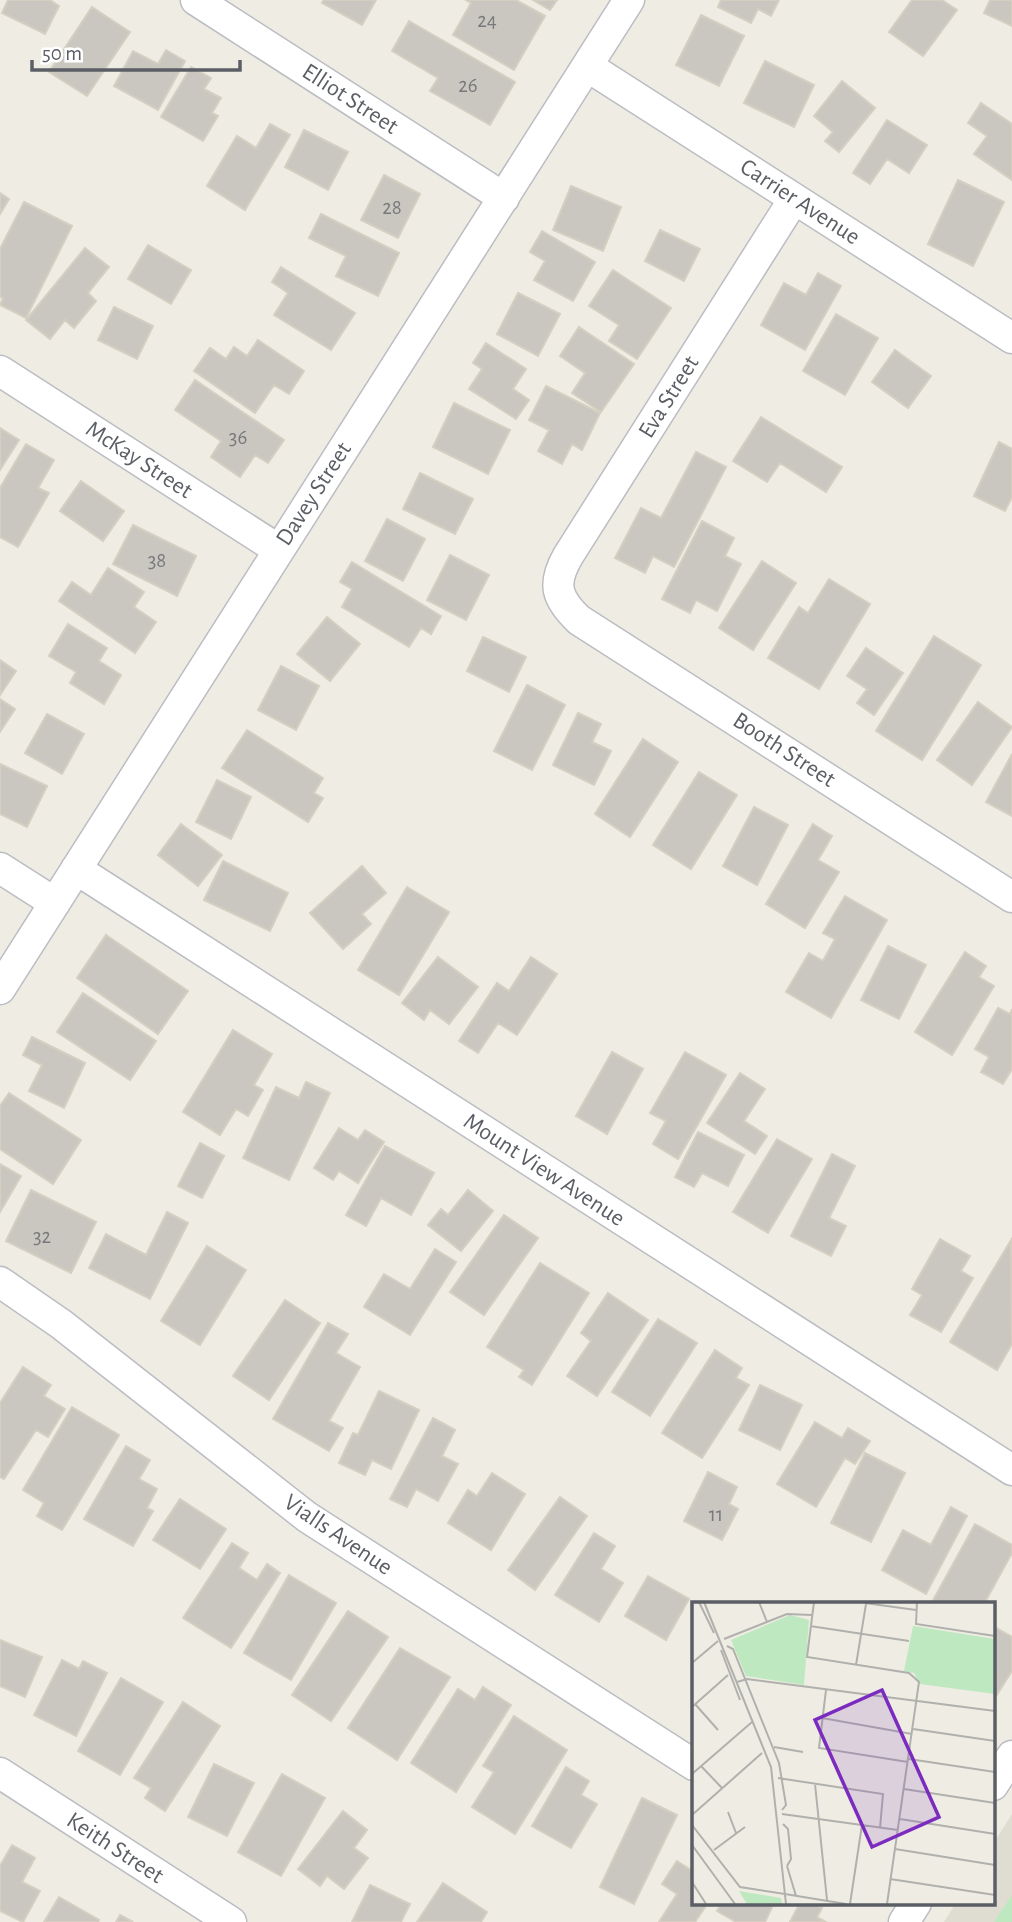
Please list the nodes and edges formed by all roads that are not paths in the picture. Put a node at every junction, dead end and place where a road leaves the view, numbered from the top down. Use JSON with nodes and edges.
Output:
{"nodes":[{"id":1,"x":196,"y":0,"type":"edge"},
{"id":2,"x":629,"y":0,"type":"edge"},
{"id":3,"x":587,"y":66,"type":"junction"},
{"id":4,"x":504,"y":198,"type":"junction"},
{"id":5,"x":794,"y":199,"type":"junction"},
{"id":6,"x":1010,"y":333,"type":"edge"},
{"id":7,"x":0,"y":371,"type":"edge"},
{"id":8,"x":279,"y":550,"type":"junction"},
{"id":9,"x":561,"y":598,"type":"joint"},
{"id":10,"x":0,"y":869,"type":"edge"},
{"id":11,"x":76,"y":869,"type":"junction"},
{"id":12,"x":1012,"y":897,"type":"edge"},
{"id":13,"x":55,"y":903,"type":"junction"},
{"id":14,"x":0,"y":989,"type":"edge"},
{"id":15,"x":0,"y":1282,"type":"edge"},
{"id":16,"x":1012,"y":1470,"type":"edge"},
{"id":17,"x":1012,"y":1756,"type":"edge"},
{"id":18,"x":692,"y":1764,"type":"edge"},
{"id":19,"x":0,"y":1773,"type":"edge"},
{"id":20,"x":995,"y":1782,"type":"edge"},
{"id":21,"x":231,"y":1922,"type":"edge"}],
"edges":[{"from":1,"to":4,"type":"street","name":"Elliot Street"},
{"from":2,"to":3,"type":"street","name":"Davey Street"},
{"from":3,"to":4,"type":"street","name":"Davey Street"},
{"from":3,"to":5,"type":"street","name":"Carrier Avenue"},
{"from":4,"to":8,"type":"street","name":"Davey Street"},
{"from":5,"to":6,"type":"street","name":"Carrier Avenue"},
{"from":5,"to":9,"type":"street","name":"Eva Street"},
{"from":7,"to":8,"type":"street","name":"McKay Street"},
{"from":8,"to":11,"type":"street","name":"Davey Street"},
{"from":9,"to":12,"type":"street","name":"Booth Street"},
{"from":10,"to":13,"type":"street"},
{"from":11,"to":13,"type":"street","name":"Davey Street"},
{"from":11,"to":16,"type":"street","name":"Mount View Avenue"},
{"from":13,"to":14,"type":"street","name":"Davey Street"},
{"from":15,"to":18,"type":"street","name":"Vialls Avenue"},
{"from":17,"to":20,"type":"street"},
{"from":19,"to":21,"type":"street","name":"Keith Street"}]}
